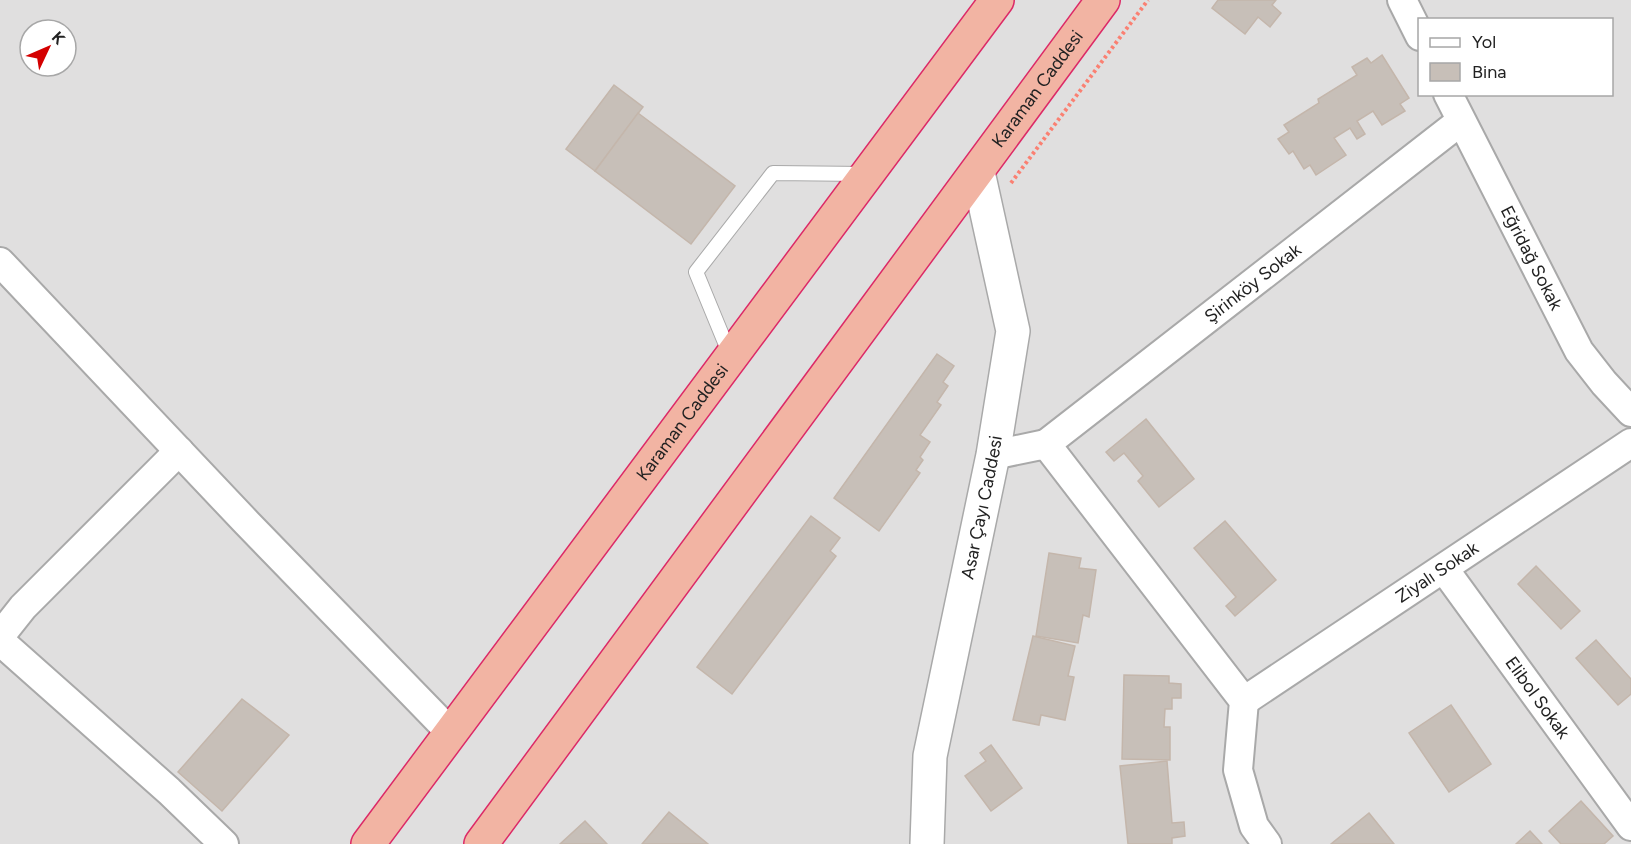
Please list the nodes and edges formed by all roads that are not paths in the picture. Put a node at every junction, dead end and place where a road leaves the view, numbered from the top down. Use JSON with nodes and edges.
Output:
{"nodes":[{"id":1,"x":997,"y":0,"type":"edge"},
{"id":2,"x":1103,"y":0,"type":"edge"},
{"id":3,"x":1402,"y":0,"type":"edge"},
{"id":4,"x":1418,"y":34,"type":"edge"},
{"id":5,"x":1449,"y":96,"type":"edge"},
{"id":6,"x":1461,"y":121,"type":"junction"},
{"id":7,"x":978,"y":172,"type":"junction"},
{"id":8,"x":870,"y":174,"type":"junction"},
{"id":9,"x":0,"y":262,"type":"edge"},
{"id":10,"x":732,"y":358,"type":"junction"},
{"id":11,"x":1631,"y":412,"type":"edge"},
{"id":12,"x":1631,"y":443,"type":"edge"},
{"id":13,"x":1046,"y":444,"type":"junction"},
{"id":14,"x":179,"y":451,"type":"junction"},
{"id":15,"x":993,"y":455,"type":"junction"},
{"id":16,"x":1444,"y":569,"type":"junction"},
{"id":17,"x":0,"y":636,"type":"edge"},
{"id":18,"x":0,"y":641,"type":"edge"},
{"id":19,"x":1244,"y":701,"type":"junction"},
{"id":20,"x":452,"y":733,"type":"junction"},
{"id":21,"x":1631,"y":825,"type":"edge"},
{"id":22,"x":224,"y":844,"type":"edge"},
{"id":23,"x":368,"y":844,"type":"edge"},
{"id":24,"x":481,"y":844,"type":"edge"},
{"id":25,"x":927,"y":844,"type":"edge"},
{"id":26,"x":1267,"y":844,"type":"edge"}],
"edges":[{"from":1,"to":8,"type":"highway","name":"Karaman Caddesi"},
{"from":2,"to":7,"type":"highway","name":"Karaman Caddesi"},
{"from":3,"to":4,"type":"street"},
{"from":5,"to":6,"type":"street","name":"Eğridağ Sokak"},
{"from":6,"to":11,"type":"street","name":"Eğridağ Sokak"},
{"from":6,"to":13,"type":"street","name":"Şirinköy Sokak"},
{"from":7,"to":15,"type":"street","name":"Asar Çayı Caddesi"},
{"from":7,"to":24,"type":"highway","name":"Karaman Caddesi"},
{"from":8,"to":10,"type":"highway","name":"Karaman Caddesi"},
{"from":8,"to":10,"type":"lane"},
{"from":9,"to":14,"type":"street"},
{"from":10,"to":20,"type":"highway","name":"Karaman Caddesi"},
{"from":12,"to":16,"type":"street","name":"Ziyalı Sokak"},
{"from":13,"to":15,"type":"street"},
{"from":13,"to":19,"type":"street"},
{"from":14,"to":17,"type":"street"},
{"from":14,"to":20,"type":"street"},
{"from":15,"to":25,"type":"street","name":"Asar Çayı Caddesi"},
{"from":16,"to":19,"type":"street","name":"Ziyalı Sokak"},
{"from":16,"to":21,"type":"street","name":"Elibol Sokak"},
{"from":18,"to":22,"type":"street"},
{"from":19,"to":26,"type":"street"},
{"from":20,"to":23,"type":"highway","name":"Karaman Caddesi"}]}
